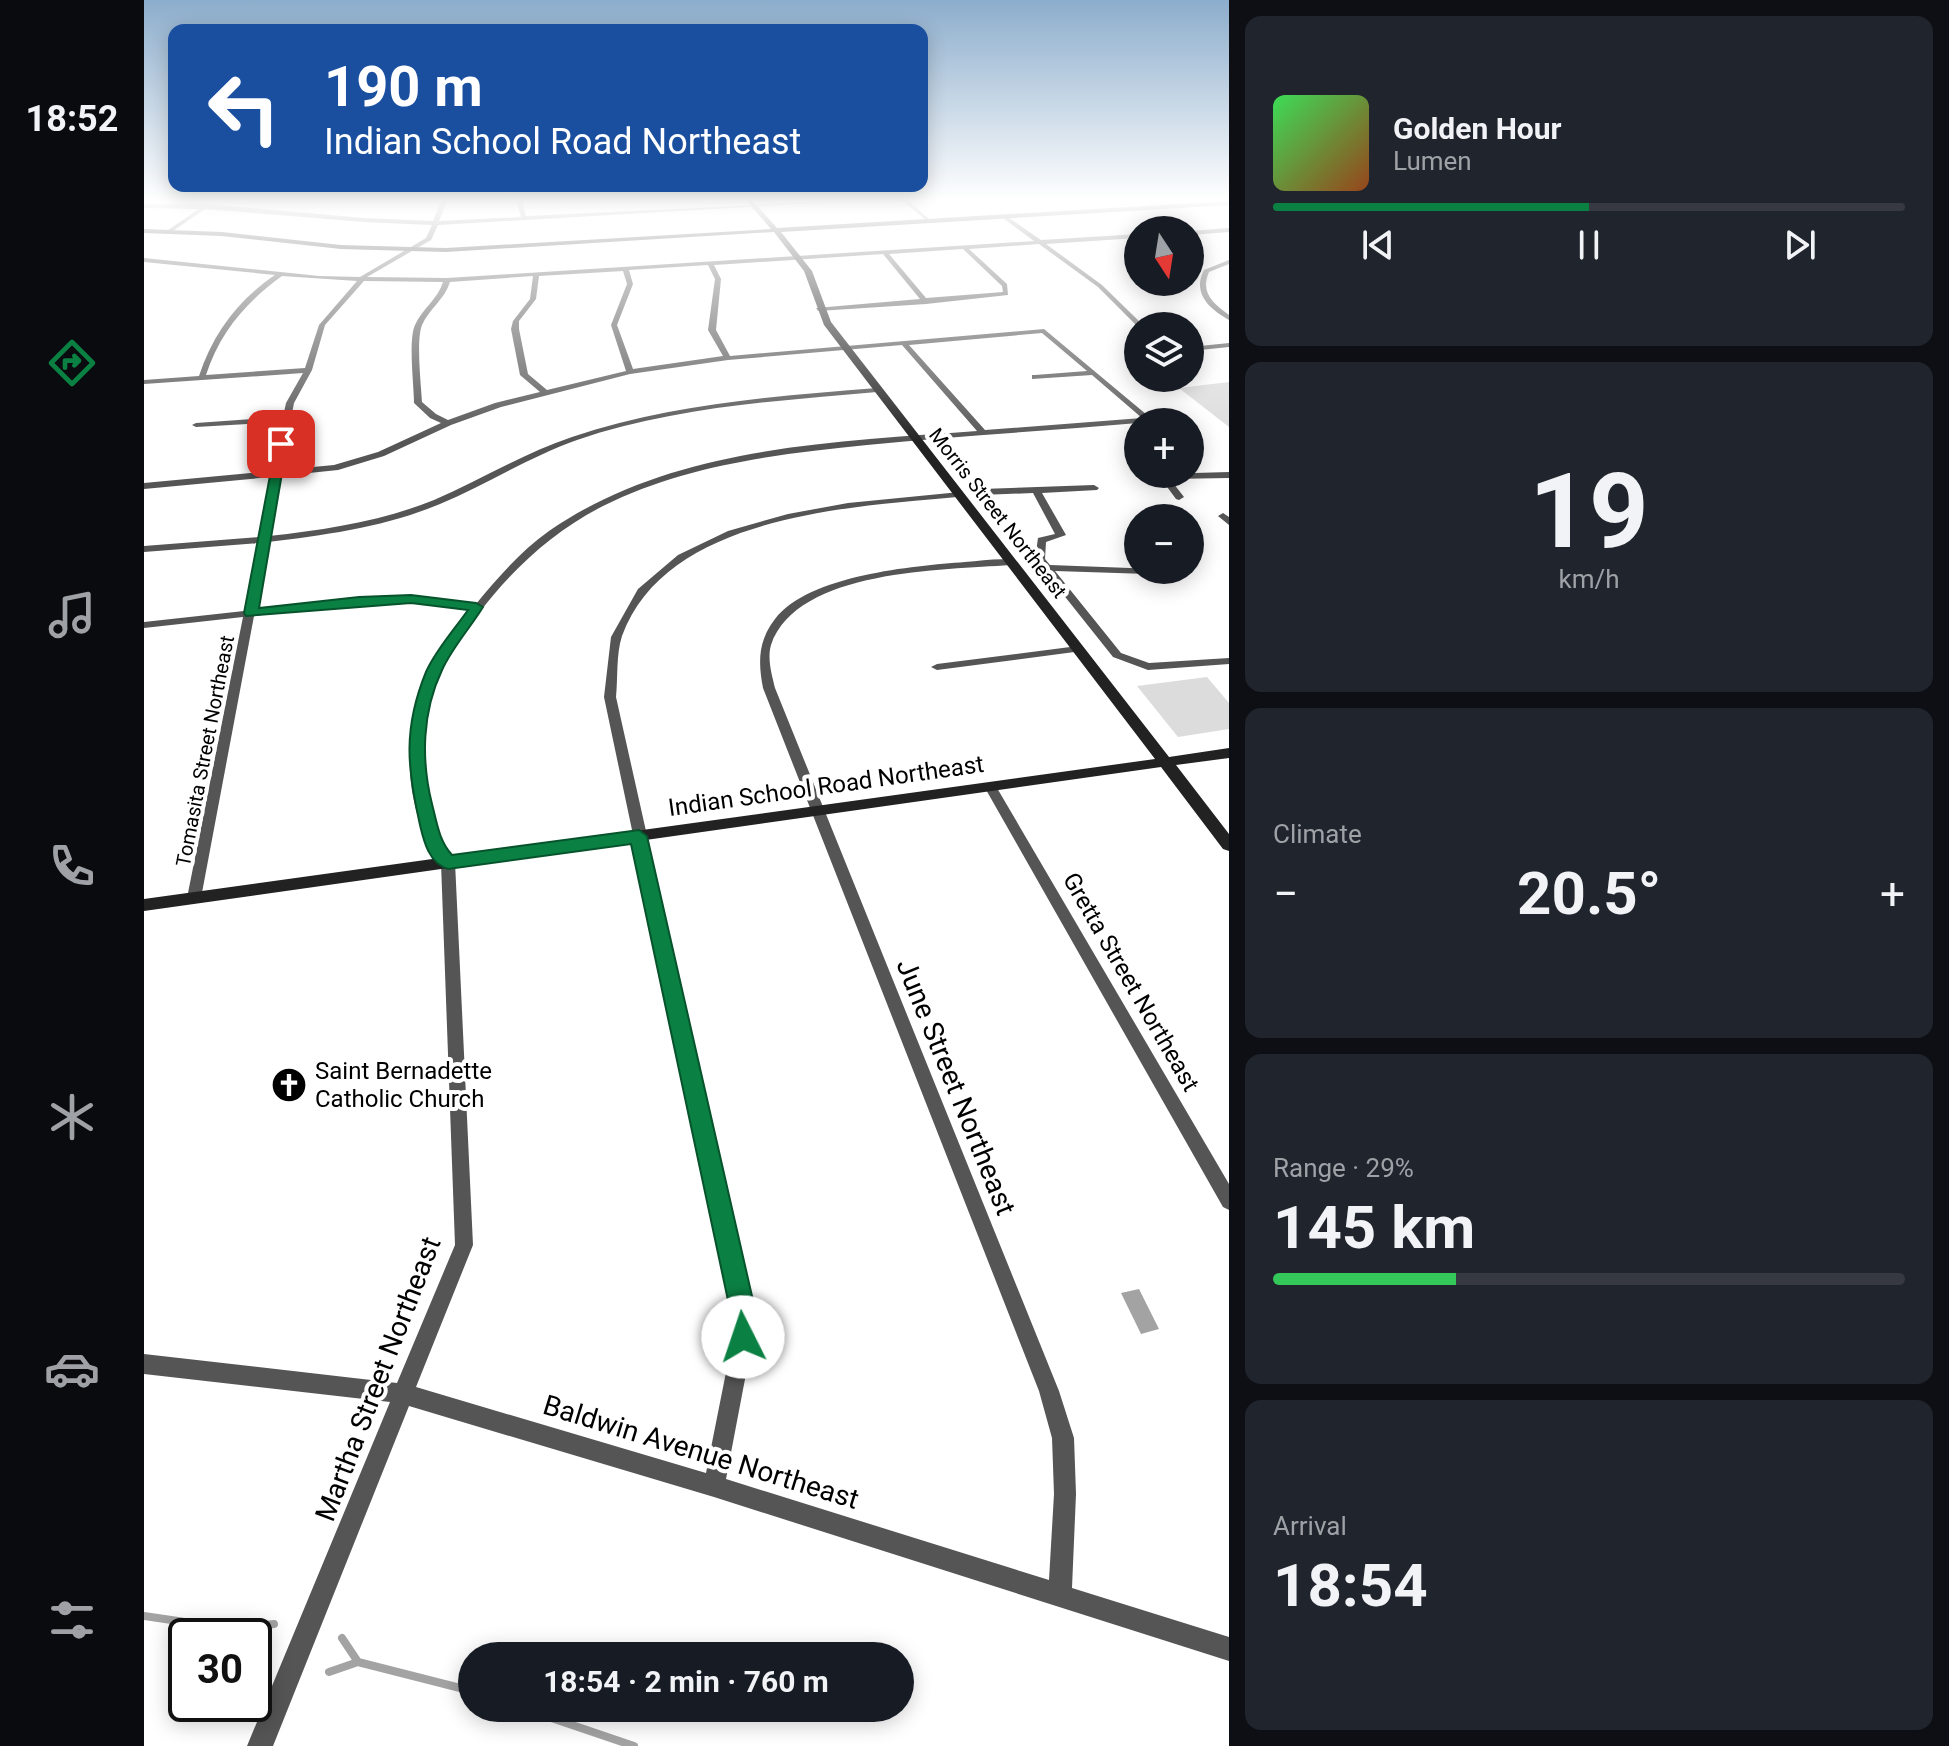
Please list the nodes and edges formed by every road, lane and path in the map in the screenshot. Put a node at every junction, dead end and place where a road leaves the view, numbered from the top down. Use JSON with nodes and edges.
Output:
{"nodes":[{"id":1,"x":272,"y":280,"type":"edge"},
{"id":2,"x":361,"y":280,"type":"edge"},
{"id":3,"x":447,"y":280,"type":"edge"},
{"id":4,"x":535,"y":280,"type":"edge"},
{"id":5,"x":629,"y":280,"type":"edge"},
{"id":6,"x":718,"y":280,"type":"edge"},
{"id":7,"x":812,"y":280,"type":"edge"},
{"id":8,"x":908,"y":280,"type":"edge"},
{"id":9,"x":1000,"y":280,"type":"edge"},
{"id":10,"x":1092,"y":280,"type":"edge"},
{"id":11,"x":1200,"y":280,"type":"edge"},
{"id":12,"x":926,"y":302,"type":"junction"},
{"id":13,"x":818,"y":309,"type":"junction"},
{"id":14,"x":1127,"y":312,"type":"edge"},
{"id":15,"x":1229,"y":318,"type":"edge"},
{"id":16,"x":904,"y":343,"type":"junction"},
{"id":17,"x":1229,"y":345,"type":"edge"},
{"id":18,"x":1204,"y":348,"type":"edge"},
{"id":19,"x":846,"y":349,"type":"junction"},
{"id":20,"x":728,"y":358,"type":"junction"},
{"id":21,"x":308,"y":370,"type":"junction"},
{"id":22,"x":630,"y":372,"type":"junction"},
{"id":23,"x":1093,"y":373,"type":"junction"},
{"id":24,"x":202,"y":377,"type":"junction"},
{"id":25,"x":1035,"y":377,"type":"dead end"},
{"id":26,"x":144,"y":382,"type":"edge"},
{"id":27,"x":877,"y":390,"type":"junction"},
{"id":28,"x":544,"y":391,"type":"junction"},
{"id":29,"x":1135,"y":408,"type":"edge"},
{"id":30,"x":286,"y":419,"type":"junction"},
{"id":31,"x":1124,"y":422,"type":"edge"},
{"id":32,"x":448,"y":423,"type":"junction"},
{"id":33,"x":196,"y":425,"type":"dead end"},
{"id":34,"x":982,"y":432,"type":"junction"},
{"id":35,"x":915,"y":438,"type":"junction"},
{"id":36,"x":276,"y":474,"type":"junction"},
{"id":37,"x":1229,"y":475,"type":"edge"},
{"id":38,"x":144,"y":486,"type":"edge"},
{"id":39,"x":1094,"y":488,"type":"dead end"},
{"id":40,"x":1036,"y":490,"type":"junction"},
{"id":41,"x":981,"y":492,"type":"dead end"},
{"id":42,"x":957,"y":494,"type":"junction"},
{"id":43,"x":1179,"y":497,"type":"dead end"},
{"id":44,"x":263,"y":538,"type":"junction"},
{"id":45,"x":144,"y":549,"type":"edge"},
{"id":46,"x":1010,"y":562,"type":"junction"},
{"id":47,"x":1046,"y":568,"type":"junction"},
{"id":48,"x":1124,"y":570,"type":"edge"},
{"id":49,"x":476,"y":607,"type":"junction"},
{"id":50,"x":251,"y":613,"type":"junction"},
{"id":51,"x":144,"y":625,"type":"edge"},
{"id":52,"x":1078,"y":649,"type":"junction"},
{"id":53,"x":1229,"y":661,"type":"edge"},
{"id":54,"x":937,"y":667,"type":"dead end"},
{"id":55,"x":1229,"y":753,"type":"edge"},
{"id":56,"x":1165,"y":762,"type":"junction"},
{"id":57,"x":991,"y":788,"type":"junction"},
{"id":58,"x":819,"y":811,"type":"junction"},
{"id":59,"x":639,"y":836,"type":"junction"},
{"id":60,"x":1229,"y":845,"type":"edge"},
{"id":61,"x":448,"y":862,"type":"junction"},
{"id":62,"x":194,"y":898,"type":"junction"},
{"id":63,"x":144,"y":905,"type":"edge"},
{"id":64,"x":1229,"y":1201,"type":"edge"},
{"id":65,"x":144,"y":1364,"type":"edge"},
{"id":66,"x":403,"y":1394,"type":"junction"},
{"id":67,"x":714,"y":1486,"type":"junction"},
{"id":68,"x":1060,"y":1596,"type":"junction"},
{"id":69,"x":1229,"y":1649,"type":"edge"},
{"id":70,"x":260,"y":1746,"type":"edge"}],
"edges":[{"from":1,"to":24,"type":"street"},
{"from":2,"to":21,"type":"street","name":"Tomasita Street Northeast"},
{"from":3,"to":32,"type":"street"},
{"from":4,"to":28,"type":"street"},
{"from":5,"to":22,"type":"street"},
{"from":6,"to":20,"type":"street"},
{"from":7,"to":13,"type":"street","name":"Morris Street Northeast"},
{"from":8,"to":12,"type":"street"},
{"from":9,"to":12,"type":"street"},
{"from":10,"to":14,"type":"street"},
{"from":11,"to":15,"type":"street"},
{"from":12,"to":13,"type":"street"},
{"from":13,"to":19,"type":"street","name":"Morris Street Northeast"},
{"from":16,"to":19,"type":"street"},
{"from":16,"to":23,"type":"street"},
{"from":16,"to":34,"type":"street"},
{"from":17,"to":18,"type":"street"},
{"from":19,"to":20,"type":"street"},
{"from":19,"to":27,"type":"street","name":"Morris Street Northeast"},
{"from":20,"to":22,"type":"street"},
{"from":21,"to":24,"type":"street"},
{"from":21,"to":30,"type":"street","name":"Tomasita Street Northeast"},
{"from":22,"to":28,"type":"street"},
{"from":23,"to":25,"type":"street"},
{"from":23,"to":29,"type":"street"},
{"from":24,"to":26,"type":"street"},
{"from":27,"to":35,"type":"street","name":"Morris Street Northeast"},
{"from":27,"to":44,"type":"street"},
{"from":28,"to":32,"type":"street"},
{"from":30,"to":33,"type":"street"},
{"from":30,"to":36,"type":"street","name":"Tomasita Street Northeast"},
{"from":31,"to":34,"type":"street","name":"Martha Street Northeast"},
{"from":32,"to":36,"type":"street"},
{"from":34,"to":35,"type":"street","name":"Martha Street Northeast"},
{"from":35,"to":42,"type":"street","name":"Morris Street Northeast"},
{"from":35,"to":49,"type":"street","name":"Martha Street Northeast"},
{"from":36,"to":38,"type":"street"},
{"from":36,"to":44,"type":"street","name":"Tomasita Street Northeast"},
{"from":37,"to":43,"type":"street"},
{"from":39,"to":40,"type":"street"},
{"from":40,"to":41,"type":"street"},
{"from":40,"to":47,"type":"street"},
{"from":42,"to":46,"type":"street","name":"Morris Street Northeast"},
{"from":42,"to":59,"type":"street"},
{"from":44,"to":45,"type":"street"},
{"from":44,"to":50,"type":"street","name":"Tomasita Street Northeast"},
{"from":46,"to":52,"type":"street","name":"Morris Street Northeast"},
{"from":46,"to":58,"type":"street","name":"June Street Northeast"},
{"from":47,"to":48,"type":"street"},
{"from":47,"to":53,"type":"street"},
{"from":49,"to":50,"type":"street"},
{"from":49,"to":61,"type":"street","name":"Martha Street Northeast"},
{"from":50,"to":51,"type":"street"},
{"from":50,"to":62,"type":"street","name":"Tomasita Street Northeast"},
{"from":52,"to":54,"type":"street"},
{"from":52,"to":56,"type":"street","name":"Morris Street Northeast"},
{"from":55,"to":56,"type":"street","name":"Indian School Road Northeast"},
{"from":56,"to":57,"type":"street","name":"Indian School Road Northeast"},
{"from":56,"to":60,"type":"street","name":"Morris Street Northeast"},
{"from":57,"to":58,"type":"street","name":"Indian School Road Northeast"},
{"from":57,"to":64,"type":"street","name":"Gretta Street Northeast"},
{"from":58,"to":59,"type":"street","name":"Indian School Road Northeast"},
{"from":58,"to":68,"type":"street","name":"June Street Northeast"},
{"from":59,"to":61,"type":"street","name":"Indian School Road Northeast"},
{"from":59,"to":67,"type":"street"},
{"from":61,"to":62,"type":"street","name":"Indian School Road Northeast"},
{"from":61,"to":66,"type":"street","name":"Martha Street Northeast"},
{"from":62,"to":63,"type":"street","name":"Indian School Road Northeast"},
{"from":65,"to":66,"type":"street","name":"Baldwin Avenue Northeast"},
{"from":66,"to":67,"type":"street","name":"Baldwin Avenue Northeast"},
{"from":66,"to":70,"type":"street","name":"Martha Street Northeast"},
{"from":67,"to":68,"type":"street","name":"Baldwin Avenue Northeast"},
{"from":68,"to":69,"type":"street","name":"Baldwin Avenue Northeast"}]}
